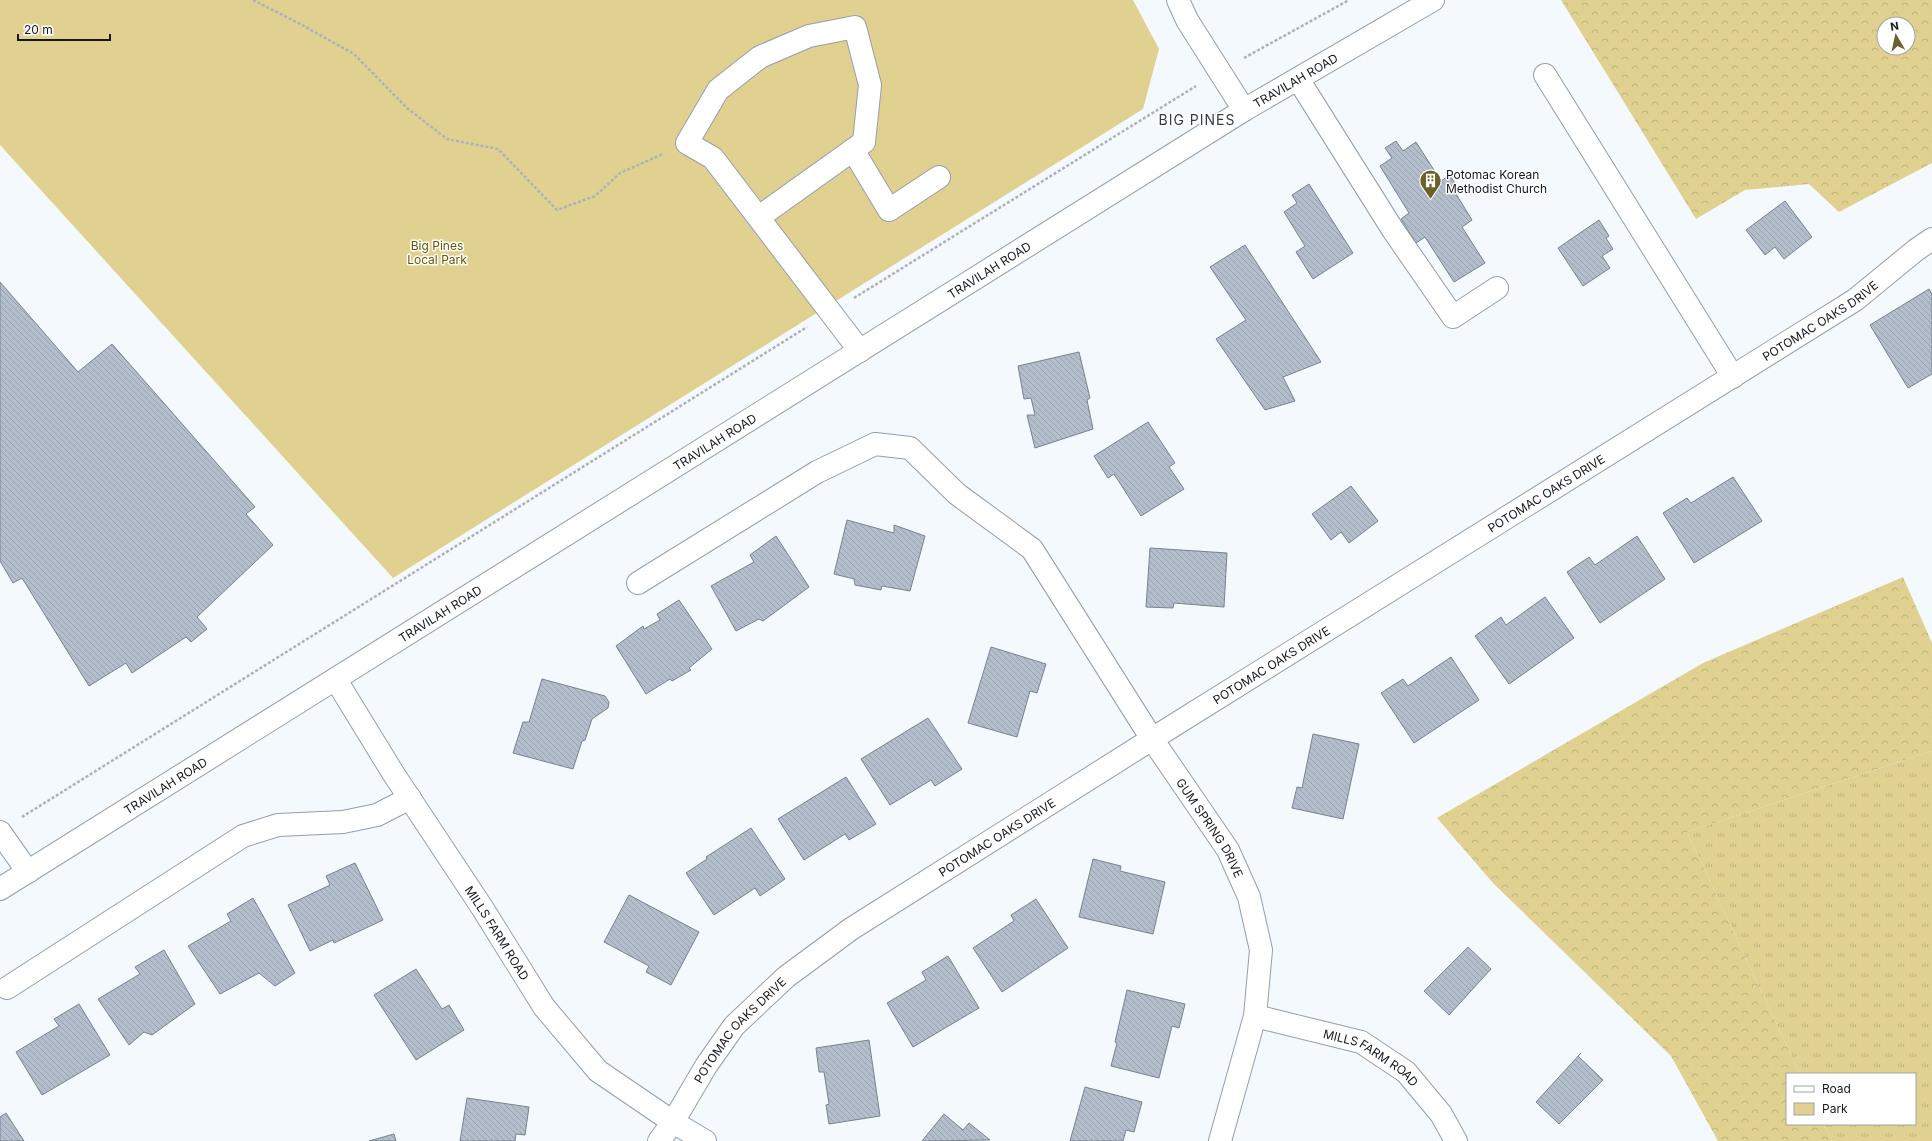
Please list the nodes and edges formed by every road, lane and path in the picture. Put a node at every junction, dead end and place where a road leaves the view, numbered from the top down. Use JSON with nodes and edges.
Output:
{"nodes":[{"id":1,"x":253,"y":0,"type":"edge"},
{"id":2,"x":1178,"y":0,"type":"edge"},
{"id":3,"x":1349,"y":0,"type":"edge"},
{"id":4,"x":1433,"y":0,"type":"edge"},
{"id":5,"x":1220,"y":71,"type":"junction"},
{"id":6,"x":1545,"y":76,"type":"dead end"},
{"id":7,"x":1298,"y":79,"type":"junction"},
{"id":8,"x":1244,"y":110,"type":"junction"},
{"id":9,"x":687,"y":143,"type":"junction"},
{"id":10,"x":853,"y":150,"type":"junction"},
{"id":11,"x":940,"y":177,"type":"dead end"},
{"id":12,"x":759,"y":217,"type":"junction"},
{"id":13,"x":1932,"y":239,"type":"edge"},
{"id":14,"x":1497,"y":288,"type":"dead end"},
{"id":15,"x":831,"y":312,"type":"junction"},
{"id":16,"x":860,"y":351,"type":"junction"},
{"id":17,"x":1733,"y":377,"type":"junction"},
{"id":18,"x":638,"y":582,"type":"dead end"},
{"id":19,"x":336,"y":680,"type":"junction"},
{"id":20,"x":1152,"y":739,"type":"junction"},
{"id":21,"x":410,"y":798,"type":"junction"},
{"id":22,"x":20,"y":818,"type":"dead end"},
{"id":23,"x":0,"y":832,"type":"edge"},
{"id":24,"x":28,"y":872,"type":"junction"},
{"id":25,"x":0,"y":889,"type":"edge"},
{"id":26,"x":7,"y":988,"type":"dead end"},
{"id":27,"x":1255,"y":1016,"type":"junction"},
{"id":28,"x":673,"y":1122,"type":"junction"},
{"id":29,"x":659,"y":1141,"type":"edge"},
{"id":30,"x":705,"y":1141,"type":"edge"},
{"id":31,"x":1220,"y":1141,"type":"edge"},
{"id":32,"x":1456,"y":1141,"type":"edge"}],
"edges":[{"from":1,"to":9,"type":"path"},
{"from":2,"to":5,"type":"street"},
{"from":3,"to":5,"type":"path"},
{"from":4,"to":7,"type":"street","name":"TRAVILAH ROAD"},
{"from":5,"to":8,"type":"street"},
{"from":5,"to":15,"type":"path"},
{"from":6,"to":17,"type":"street"},
{"from":7,"to":8,"type":"street","name":"TRAVILAH ROAD"},
{"from":7,"to":14,"type":"street"},
{"from":8,"to":16,"type":"street","name":"TRAVILAH ROAD"},
{"from":9,"to":10,"type":"street"},
{"from":9,"to":12,"type":"street"},
{"from":10,"to":11,"type":"street"},
{"from":10,"to":12,"type":"street"},
{"from":12,"to":15,"type":"street"},
{"from":13,"to":17,"type":"street","name":"POTOMAC OAKS DRIVE"},
{"from":15,"to":16,"type":"street"},
{"from":15,"to":22,"type":"path"},
{"from":16,"to":19,"type":"street","name":"TRAVILAH ROAD"},
{"from":17,"to":20,"type":"street","name":"POTOMAC OAKS DRIVE"},
{"from":18,"to":20,"type":"street","name":"GUM SPRING DRIVE"},
{"from":19,"to":21,"type":"street","name":"MILLS FARM ROAD"},
{"from":19,"to":24,"type":"street","name":"TRAVILAH ROAD"},
{"from":20,"to":27,"type":"street","name":"GUM SPRING DRIVE"},
{"from":20,"to":28,"type":"street","name":"POTOMAC OAKS DRIVE"},
{"from":21,"to":26,"type":"street"},
{"from":21,"to":28,"type":"street","name":"MILLS FARM ROAD"},
{"from":23,"to":24,"type":"street"},
{"from":24,"to":25,"type":"street","name":"TRAVILAH ROAD"},
{"from":27,"to":31,"type":"street","name":"GUM SPRING DRIVE"},
{"from":27,"to":32,"type":"street","name":"MILLS FARM ROAD"},
{"from":28,"to":29,"type":"street","name":"POTOMAC OAKS DRIVE"},
{"from":28,"to":30,"type":"street","name":"MILLS FARM ROAD"}]}
